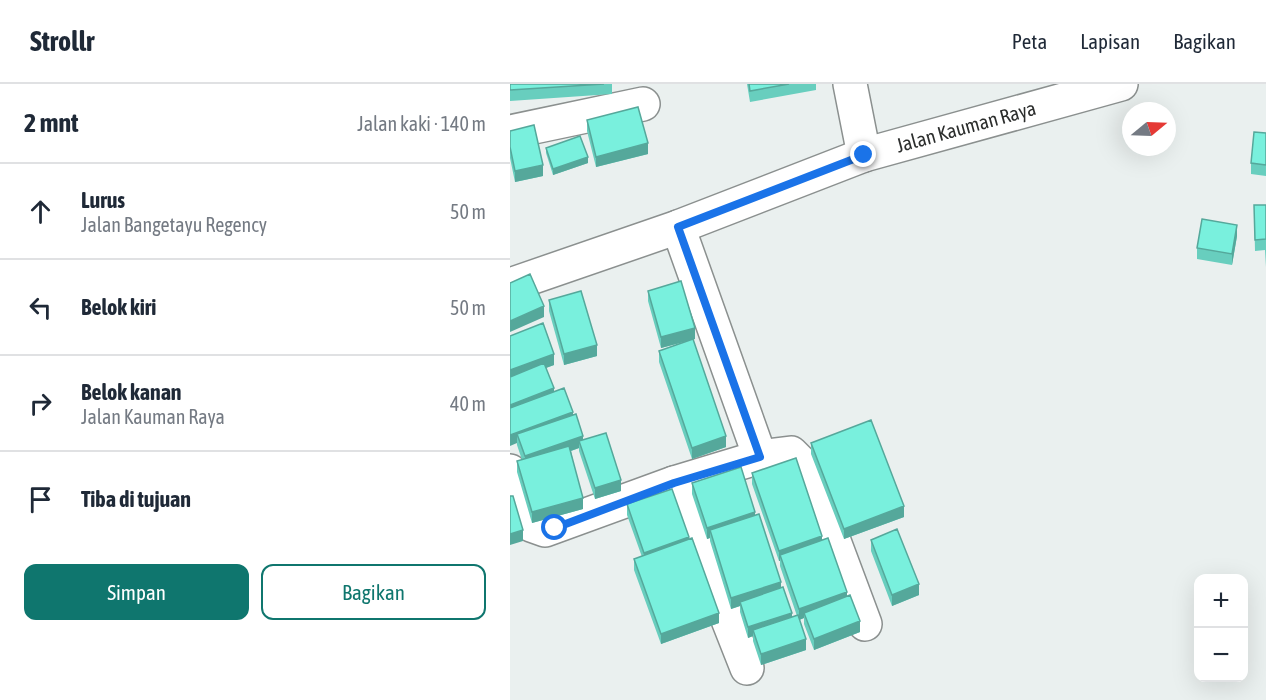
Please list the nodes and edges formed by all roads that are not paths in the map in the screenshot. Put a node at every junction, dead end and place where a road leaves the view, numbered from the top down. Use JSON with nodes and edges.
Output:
{"nodes":[{"id":1,"x":850,"y":84,"type":"edge"},
{"id":2,"x":1121,"y":84,"type":"edge"},
{"id":3,"x":643,"y":104,"type":"dead end"},
{"id":4,"x":510,"y":132,"type":"edge"},
{"id":5,"x":864,"y":155,"type":"junction"},
{"id":6,"x":678,"y":227,"type":"junction"},
{"id":7,"x":510,"y":285,"type":"edge"},
{"id":8,"x":760,"y":457,"type":"junction"},
{"id":9,"x":510,"y":471,"type":"edge"},
{"id":10,"x":674,"y":483,"type":"junction"},
{"id":11,"x":865,"y":624,"type":"dead end"},
{"id":12,"x":747,"y":668,"type":"dead end"}],
"edges":[{"from":1,"to":5,"type":"street"},
{"from":2,"to":5,"type":"street","name":"Jalan Kauman Raya"},
{"from":3,"to":4,"type":"street"},
{"from":5,"to":6,"type":"street","name":"Jalan Kauman Raya"},
{"from":6,"to":7,"type":"street","name":"Jalan Kauman Raya"},
{"from":6,"to":8,"type":"street"},
{"from":8,"to":10,"type":"street"},
{"from":8,"to":11,"type":"street"},
{"from":9,"to":10,"type":"street"},
{"from":10,"to":12,"type":"street"}]}
